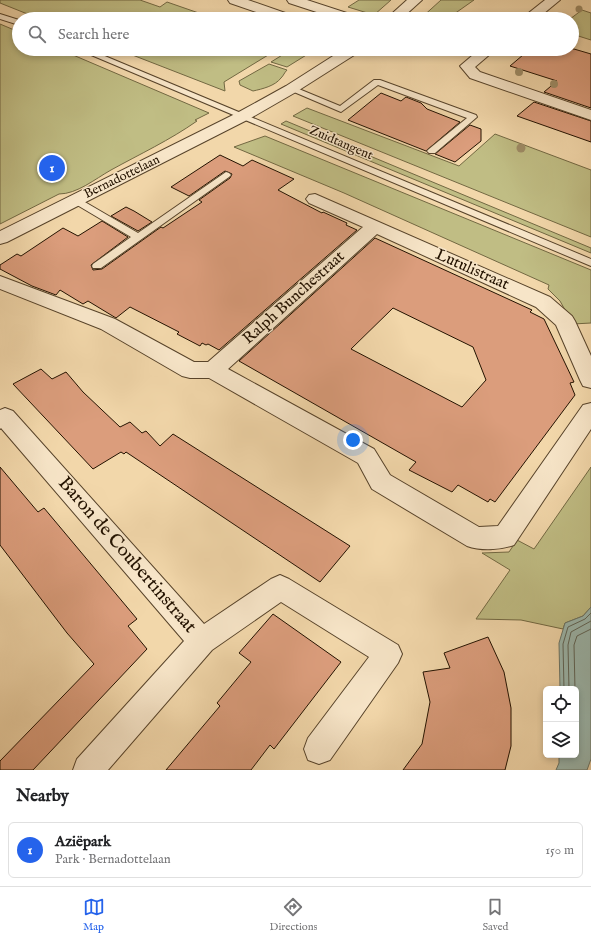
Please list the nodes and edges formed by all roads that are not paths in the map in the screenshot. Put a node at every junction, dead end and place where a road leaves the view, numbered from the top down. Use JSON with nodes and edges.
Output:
{"nodes":[{"id":1,"x":235,"y":0,"type":"edge"},
{"id":2,"x":294,"y":0,"type":"edge"},
{"id":3,"x":415,"y":0,"type":"edge"},
{"id":4,"x":553,"y":0,"type":"edge"},
{"id":5,"x":268,"y":12,"type":"edge"},
{"id":6,"x":318,"y":12,"type":"edge"},
{"id":7,"x":401,"y":12,"type":"edge"},
{"id":8,"x":537,"y":12,"type":"edge"},
{"id":9,"x":0,"y":16,"type":"edge"},
{"id":10,"x":12,"y":20,"type":"edge"},
{"id":11,"x":98,"y":56,"type":"edge"},
{"id":12,"x":343,"y":56,"type":"edge"},
{"id":13,"x":480,"y":56,"type":"edge"},
{"id":14,"x":291,"y":89,"type":"junction"},
{"id":15,"x":591,"y":115,"type":"edge"},
{"id":16,"x":243,"y":116,"type":"junction"},
{"id":17,"x":432,"y":151,"type":"dead end"},
{"id":18,"x":226,"y":175,"type":"dead end"},
{"id":19,"x":315,"y":199,"type":"dead end"},
{"id":20,"x":76,"y":200,"type":"junction"},
{"id":21,"x":374,"y":227,"type":"junction"},
{"id":22,"x":138,"y":236,"type":"junction"},
{"id":23,"x":0,"y":238,"type":"edge"},
{"id":24,"x":591,"y":263,"type":"edge"},
{"id":25,"x":97,"y":266,"type":"dead end"},
{"id":26,"x":0,"y":282,"type":"edge"},
{"id":27,"x":213,"y":370,"type":"junction"},
{"id":28,"x":591,"y":380,"type":"edge"},
{"id":29,"x":591,"y":410,"type":"edge"},
{"id":30,"x":0,"y":420,"type":"edge"},
{"id":31,"x":202,"y":640,"type":"junction"},
{"id":32,"x":319,"y":749,"type":"dead end"},
{"id":33,"x":88,"y":770,"type":"edge"}],
"edges":[{"from":1,"to":5,"type":"street"},
{"from":2,"to":6,"type":"street"},
{"from":3,"to":7,"type":"street"},
{"from":4,"to":8,"type":"street"},
{"from":9,"to":10,"type":"lane"},
{"from":11,"to":16,"type":"lane","name":"Zuidtangent"},
{"from":12,"to":14,"type":"street","name":"Bernadottelaan"},
{"from":13,"to":15,"type":"street"},
{"from":14,"to":16,"type":"street","name":"Bernadottelaan"},
{"from":14,"to":17,"type":"lane"},
{"from":16,"to":20,"type":"street","name":"Bernadottelaan"},
{"from":16,"to":24,"type":"lane","name":"Zuidtangent"},
{"from":18,"to":22,"type":"lane"},
{"from":19,"to":21,"type":"street","name":"Lutulistraat"},
{"from":20,"to":22,"type":"lane"},
{"from":20,"to":23,"type":"street","name":"Bernadottelaan"},
{"from":21,"to":27,"type":"street","name":"Ralph Bunchestraat"},
{"from":21,"to":28,"type":"street","name":"Lutulistraat"},
{"from":22,"to":25,"type":"lane"},
{"from":26,"to":27,"type":"street"},
{"from":27,"to":29,"type":"street"},
{"from":30,"to":31,"type":"street","name":"Baron de Coubertinstraat"},
{"from":31,"to":32,"type":"street"},
{"from":31,"to":33,"type":"street","name":"Baron de Coubertinstraat"}]}
